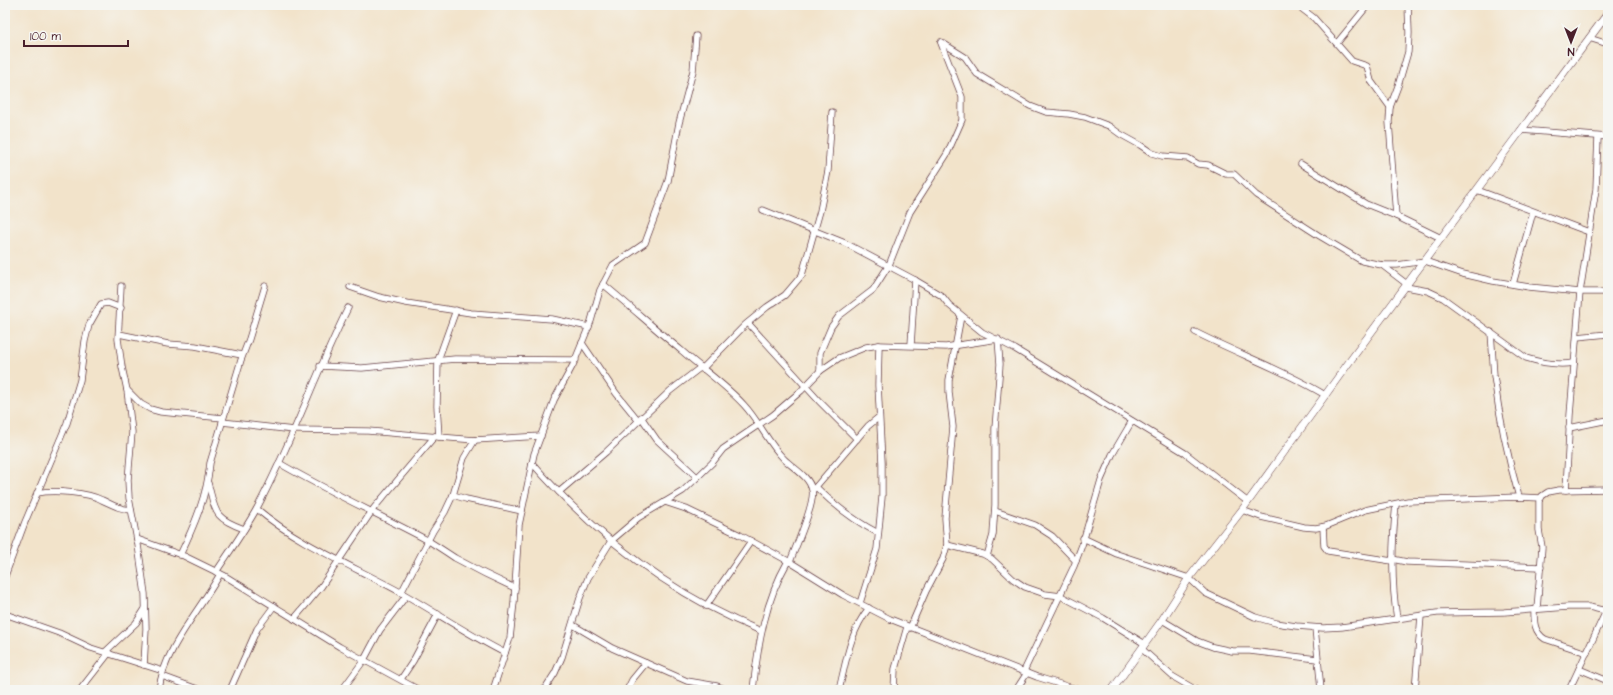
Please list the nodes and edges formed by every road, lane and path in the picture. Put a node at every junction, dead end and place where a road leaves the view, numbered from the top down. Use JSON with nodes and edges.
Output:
{"nodes":[{"id":1,"x":1297,"y":5,"type":"edge"},
{"id":2,"x":1368,"y":5,"type":"edge"},
{"id":3,"x":1408,"y":5,"type":"edge"},
{"id":4,"x":1608,"y":13,"type":"edge"},
{"id":5,"x":696,"y":36,"type":"dead end"},
{"id":6,"x":1589,"y":38,"type":"junction"},
{"id":7,"x":1337,"y":43,"type":"junction"},
{"id":8,"x":1608,"y":44,"type":"edge"},
{"id":9,"x":1390,"y":108,"type":"junction"},
{"id":10,"x":832,"y":112,"type":"dead end"},
{"id":11,"x":1521,"y":130,"type":"junction"},
{"id":12,"x":1598,"y":136,"type":"junction"},
{"id":13,"x":1608,"y":137,"type":"edge"},
{"id":14,"x":1302,"y":164,"type":"dead end"},
{"id":15,"x":1477,"y":190,"type":"junction"},
{"id":16,"x":762,"y":210,"type":"dead end"},
{"id":17,"x":1533,"y":212,"type":"junction"},
{"id":18,"x":1396,"y":216,"type":"junction"},
{"id":19,"x":815,"y":230,"type":"junction"},
{"id":20,"x":1589,"y":232,"type":"junction"},
{"id":21,"x":1441,"y":238,"type":"junction"},
{"id":22,"x":1425,"y":260,"type":"junction"},
{"id":23,"x":1382,"y":265,"type":"junction"},
{"id":24,"x":889,"y":266,"type":"junction"},
{"id":25,"x":916,"y":280,"type":"junction"},
{"id":26,"x":603,"y":284,"type":"junction"},
{"id":27,"x":1513,"y":284,"type":"junction"},
{"id":28,"x":121,"y":286,"type":"dead end"},
{"id":29,"x":265,"y":286,"type":"dead end"},
{"id":30,"x":1407,"y":286,"type":"junction"},
{"id":31,"x":350,"y":287,"type":"dead end"},
{"id":32,"x":1580,"y":292,"type":"junction"},
{"id":33,"x":1608,"y":292,"type":"edge"},
{"id":34,"x":121,"y":308,"type":"junction"},
{"id":35,"x":348,"y":308,"type":"dead end"},
{"id":36,"x":456,"y":310,"type":"junction"},
{"id":37,"x":961,"y":316,"type":"junction"},
{"id":38,"x":748,"y":323,"type":"junction"},
{"id":39,"x":588,"y":327,"type":"junction"},
{"id":40,"x":1195,"y":332,"type":"dead end"},
{"id":41,"x":1491,"y":332,"type":"junction"},
{"id":42,"x":119,"y":334,"type":"junction"},
{"id":43,"x":1608,"y":334,"type":"edge"},
{"id":44,"x":1577,"y":337,"type":"junction"},
{"id":45,"x":998,"y":339,"type":"junction"},
{"id":46,"x":582,"y":344,"type":"junction"},
{"id":47,"x":879,"y":345,"type":"junction"},
{"id":48,"x":911,"y":345,"type":"junction"},
{"id":49,"x":956,"y":346,"type":"junction"},
{"id":50,"x":242,"y":355,"type":"junction"},
{"id":51,"x":438,"y":360,"type":"junction"},
{"id":52,"x":576,"y":360,"type":"junction"},
{"id":53,"x":1574,"y":363,"type":"junction"},
{"id":54,"x":320,"y":366,"type":"junction"},
{"id":55,"x":702,"y":368,"type":"junction"},
{"id":56,"x":820,"y":371,"type":"junction"},
{"id":57,"x":806,"y":387,"type":"junction"},
{"id":58,"x":127,"y":390,"type":"junction"},
{"id":59,"x":1325,"y":395,"type":"junction"},
{"id":60,"x":879,"y":417,"type":"junction"},
{"id":61,"x":640,"y":418,"type":"junction"},
{"id":62,"x":223,"y":420,"type":"junction"},
{"id":63,"x":1608,"y":420,"type":"edge"},
{"id":64,"x":1132,"y":421,"type":"junction"},
{"id":65,"x":760,"y":425,"type":"junction"},
{"id":66,"x":1569,"y":428,"type":"junction"},
{"id":67,"x":294,"y":430,"type":"junction"},
{"id":68,"x":540,"y":436,"type":"junction"},
{"id":69,"x":437,"y":437,"type":"junction"},
{"id":70,"x":857,"y":439,"type":"junction"},
{"id":71,"x":475,"y":440,"type":"junction"},
{"id":72,"x":279,"y":463,"type":"junction"},
{"id":73,"x":532,"y":463,"type":"junction"},
{"id":74,"x":697,"y":477,"type":"junction"},
{"id":75,"x":207,"y":482,"type":"junction"},
{"id":76,"x":814,"y":489,"type":"junction"},
{"id":77,"x":1608,"y":489,"type":"edge"},
{"id":78,"x":1566,"y":490,"type":"junction"},
{"id":79,"x":559,"y":492,"type":"junction"},
{"id":80,"x":37,"y":493,"type":"junction"},
{"id":81,"x":453,"y":495,"type":"junction"},
{"id":82,"x":1519,"y":497,"type":"junction"},
{"id":83,"x":1540,"y":498,"type":"junction"},
{"id":84,"x":666,"y":502,"type":"junction"},
{"id":85,"x":1248,"y":502,"type":"junction"},
{"id":86,"x":1396,"y":504,"type":"junction"},
{"id":87,"x":257,"y":509,"type":"junction"},
{"id":88,"x":132,"y":510,"type":"junction"},
{"id":89,"x":1242,"y":510,"type":"junction"},
{"id":90,"x":372,"y":511,"type":"junction"},
{"id":91,"x":522,"y":511,"type":"junction"},
{"id":92,"x":994,"y":511,"type":"junction"},
{"id":93,"x":1323,"y":527,"type":"junction"},
{"id":94,"x":244,"y":529,"type":"junction"},
{"id":95,"x":878,"y":533,"type":"junction"},
{"id":96,"x":1083,"y":538,"type":"junction"},
{"id":97,"x":137,"y":539,"type":"junction"},
{"id":98,"x":428,"y":541,"type":"junction"},
{"id":99,"x":611,"y":541,"type":"junction"},
{"id":100,"x":751,"y":541,"type":"junction"},
{"id":101,"x":947,"y":545,"type":"junction"},
{"id":102,"x":180,"y":555,"type":"junction"},
{"id":103,"x":987,"y":556,"type":"junction"},
{"id":104,"x":339,"y":560,"type":"junction"},
{"id":105,"x":1392,"y":560,"type":"junction"},
{"id":106,"x":1076,"y":561,"type":"junction"},
{"id":107,"x":789,"y":562,"type":"junction"},
{"id":108,"x":1541,"y":567,"type":"junction"},
{"id":109,"x":218,"y":573,"type":"junction"},
{"id":110,"x":5,"y":576,"type":"edge"},
{"id":111,"x":1189,"y":578,"type":"junction"},
{"id":112,"x":515,"y":588,"type":"junction"},
{"id":113,"x":403,"y":594,"type":"junction"},
{"id":114,"x":1060,"y":596,"type":"junction"},
{"id":115,"x":860,"y":603,"type":"junction"},
{"id":116,"x":274,"y":606,"type":"junction"},
{"id":117,"x":706,"y":606,"type":"junction"},
{"id":118,"x":869,"y":608,"type":"junction"},
{"id":119,"x":145,"y":609,"type":"junction"},
{"id":120,"x":1536,"y":609,"type":"junction"},
{"id":121,"x":1607,"y":609,"type":"edge"},
{"id":122,"x":5,"y":614,"type":"edge"},
{"id":123,"x":438,"y":614,"type":"junction"},
{"id":124,"x":1421,"y":616,"type":"junction"},
{"id":125,"x":294,"y":619,"type":"junction"},
{"id":126,"x":1397,"y":619,"type":"junction"},
{"id":127,"x":1162,"y":620,"type":"junction"},
{"id":128,"x":573,"y":625,"type":"junction"},
{"id":129,"x":909,"y":627,"type":"junction"},
{"id":130,"x":1315,"y":628,"type":"junction"},
{"id":131,"x":761,"y":631,"type":"junction"},
{"id":132,"x":1144,"y":647,"type":"junction"},
{"id":133,"x":107,"y":653,"type":"junction"},
{"id":134,"x":505,"y":653,"type":"junction"},
{"id":135,"x":1587,"y":653,"type":"junction"},
{"id":136,"x":1317,"y":659,"type":"junction"},
{"id":137,"x":364,"y":660,"type":"junction"},
{"id":138,"x":646,"y":663,"type":"junction"},
{"id":139,"x":144,"y":665,"type":"junction"},
{"id":140,"x":1579,"y":670,"type":"junction"},
{"id":141,"x":1025,"y":672,"type":"junction"},
{"id":142,"x":162,"y":674,"type":"junction"},
{"id":143,"x":401,"y":679,"type":"junction"},
{"id":144,"x":1608,"y":681,"type":"edge"},
{"id":145,"x":80,"y":690,"type":"edge"},
{"id":146,"x":159,"y":690,"type":"edge"},
{"id":147,"x":200,"y":690,"type":"edge"},
{"id":148,"x":230,"y":690,"type":"edge"},
{"id":149,"x":342,"y":690,"type":"edge"},
{"id":150,"x":419,"y":690,"type":"edge"},
{"id":151,"x":493,"y":690,"type":"edge"},
{"id":152,"x":544,"y":690,"type":"edge"},
{"id":153,"x":627,"y":690,"type":"edge"},
{"id":154,"x":727,"y":690,"type":"edge"},
{"id":155,"x":753,"y":690,"type":"edge"},
{"id":156,"x":839,"y":690,"type":"edge"},
{"id":157,"x":894,"y":690,"type":"edge"},
{"id":158,"x":1016,"y":690,"type":"edge"},
{"id":159,"x":1079,"y":690,"type":"edge"},
{"id":160,"x":1112,"y":690,"type":"edge"},
{"id":161,"x":1196,"y":690,"type":"edge"},
{"id":162,"x":1321,"y":690,"type":"edge"},
{"id":163,"x":1415,"y":690,"type":"edge"},
{"id":164,"x":1569,"y":690,"type":"edge"}],
"edges":[{"from":1,"to":7,"type":"street"},
{"from":2,"to":7,"type":"street"},
{"from":3,"to":9,"type":"street"},
{"from":4,"to":6,"type":"street"},
{"from":5,"to":26,"type":"street"},
{"from":6,"to":8,"type":"street"},
{"from":6,"to":11,"type":"street"},
{"from":7,"to":9,"type":"street"},
{"from":9,"to":18,"type":"street"},
{"from":10,"to":19,"type":"street"},
{"from":11,"to":12,"type":"street"},
{"from":11,"to":15,"type":"street"},
{"from":12,"to":13,"type":"street"},
{"from":12,"to":20,"type":"street"},
{"from":14,"to":18,"type":"street"},
{"from":15,"to":17,"type":"street"},
{"from":15,"to":21,"type":"street"},
{"from":16,"to":19,"type":"street"},
{"from":17,"to":20,"type":"street"},
{"from":17,"to":27,"type":"street"},
{"from":18,"to":21,"type":"street"},
{"from":19,"to":24,"type":"street"},
{"from":19,"to":38,"type":"street"},
{"from":20,"to":32,"type":"street"},
{"from":21,"to":22,"type":"street"},
{"from":22,"to":23,"type":"street"},
{"from":22,"to":27,"type":"street"},
{"from":22,"to":30,"type":"street"},
{"from":23,"to":24,"type":"street"},
{"from":23,"to":30,"type":"street"},
{"from":24,"to":25,"type":"street"},
{"from":24,"to":56,"type":"street"},
{"from":25,"to":37,"type":"street"},
{"from":25,"to":48,"type":"street"},
{"from":26,"to":39,"type":"street"},
{"from":26,"to":55,"type":"street"},
{"from":27,"to":32,"type":"street"},
{"from":28,"to":34,"type":"street"},
{"from":29,"to":50,"type":"street"},
{"from":30,"to":41,"type":"street"},
{"from":30,"to":59,"type":"street"},
{"from":31,"to":36,"type":"street"},
{"from":32,"to":33,"type":"street"},
{"from":32,"to":44,"type":"street"},
{"from":34,"to":42,"type":"street"},
{"from":34,"to":80,"type":"street"},
{"from":35,"to":54,"type":"street"},
{"from":36,"to":39,"type":"street"},
{"from":36,"to":51,"type":"street"},
{"from":37,"to":45,"type":"street"},
{"from":37,"to":49,"type":"street"},
{"from":38,"to":55,"type":"street"},
{"from":38,"to":57,"type":"street"},
{"from":39,"to":46,"type":"street"},
{"from":40,"to":59,"type":"street"},
{"from":41,"to":53,"type":"street"},
{"from":41,"to":82,"type":"street"},
{"from":42,"to":50,"type":"street"},
{"from":42,"to":58,"type":"street"},
{"from":43,"to":44,"type":"street"},
{"from":44,"to":53,"type":"street"},
{"from":45,"to":49,"type":"street"},
{"from":45,"to":64,"type":"street"},
{"from":45,"to":92,"type":"street"},
{"from":46,"to":52,"type":"street"},
{"from":46,"to":61,"type":"street"},
{"from":47,"to":48,"type":"street"},
{"from":47,"to":56,"type":"street"},
{"from":47,"to":60,"type":"street"},
{"from":48,"to":49,"type":"street"},
{"from":49,"to":101,"type":"street"},
{"from":50,"to":62,"type":"street"},
{"from":51,"to":52,"type":"street"},
{"from":51,"to":54,"type":"street"},
{"from":51,"to":69,"type":"street"},
{"from":52,"to":68,"type":"street"},
{"from":53,"to":66,"type":"street"},
{"from":54,"to":67,"type":"street"},
{"from":55,"to":61,"type":"street"},
{"from":55,"to":65,"type":"street"},
{"from":56,"to":57,"type":"street"},
{"from":57,"to":65,"type":"street"},
{"from":57,"to":70,"type":"street"},
{"from":58,"to":62,"type":"street"},
{"from":58,"to":88,"type":"street"},
{"from":59,"to":85,"type":"street"},
{"from":60,"to":70,"type":"street"},
{"from":60,"to":95,"type":"street"},
{"from":61,"to":74,"type":"street"},
{"from":61,"to":79,"type":"street"},
{"from":62,"to":67,"type":"street"},
{"from":62,"to":75,"type":"street"},
{"from":63,"to":66,"type":"street"},
{"from":64,"to":85,"type":"street"},
{"from":64,"to":96,"type":"street"},
{"from":65,"to":74,"type":"street"},
{"from":65,"to":76,"type":"street"},
{"from":66,"to":78,"type":"street"},
{"from":67,"to":69,"type":"street"},
{"from":67,"to":72,"type":"street"},
{"from":68,"to":71,"type":"street"},
{"from":68,"to":73,"type":"street"},
{"from":69,"to":71,"type":"street"},
{"from":69,"to":90,"type":"street"},
{"from":70,"to":76,"type":"street"},
{"from":71,"to":81,"type":"street"},
{"from":72,"to":87,"type":"street"},
{"from":72,"to":90,"type":"street"},
{"from":73,"to":79,"type":"street"},
{"from":73,"to":91,"type":"street"},
{"from":74,"to":84,"type":"street"},
{"from":75,"to":94,"type":"street"},
{"from":75,"to":102,"type":"street"},
{"from":76,"to":95,"type":"street"},
{"from":76,"to":107,"type":"street"},
{"from":77,"to":78,"type":"street"},
{"from":78,"to":83,"type":"street"},
{"from":79,"to":99,"type":"street"},
{"from":80,"to":88,"type":"street"},
{"from":80,"to":110,"type":"street"},
{"from":81,"to":91,"type":"street"},
{"from":81,"to":98,"type":"street"},
{"from":82,"to":83,"type":"street"},
{"from":82,"to":86,"type":"street"},
{"from":83,"to":108,"type":"street"},
{"from":84,"to":99,"type":"street"},
{"from":84,"to":100,"type":"street"},
{"from":85,"to":89,"type":"street"},
{"from":86,"to":93,"type":"street"},
{"from":86,"to":105,"type":"street"},
{"from":87,"to":94,"type":"street"},
{"from":87,"to":104,"type":"street"},
{"from":88,"to":97,"type":"street"},
{"from":89,"to":93,"type":"street"},
{"from":89,"to":111,"type":"street"},
{"from":90,"to":98,"type":"street"},
{"from":90,"to":104,"type":"street"},
{"from":91,"to":112,"type":"street"},
{"from":92,"to":103,"type":"street"},
{"from":92,"to":106,"type":"street"},
{"from":93,"to":105,"type":"street"},
{"from":94,"to":109,"type":"street"},
{"from":95,"to":115,"type":"street"},
{"from":96,"to":106,"type":"street"},
{"from":96,"to":111,"type":"street"},
{"from":97,"to":102,"type":"street"},
{"from":97,"to":119,"type":"street"},
{"from":98,"to":112,"type":"street"},
{"from":98,"to":113,"type":"street"},
{"from":99,"to":117,"type":"street"},
{"from":99,"to":128,"type":"street"},
{"from":100,"to":107,"type":"street"},
{"from":100,"to":117,"type":"street"},
{"from":101,"to":103,"type":"street"},
{"from":101,"to":129,"type":"street"},
{"from":102,"to":109,"type":"street"},
{"from":103,"to":114,"type":"street"},
{"from":104,"to":113,"type":"street"},
{"from":104,"to":125,"type":"street"},
{"from":105,"to":108,"type":"street"},
{"from":105,"to":126,"type":"street"},
{"from":106,"to":114,"type":"street"},
{"from":107,"to":115,"type":"street"},
{"from":107,"to":131,"type":"street"},
{"from":108,"to":120,"type":"street"},
{"from":109,"to":116,"type":"street"},
{"from":109,"to":142,"type":"street"},
{"from":111,"to":127,"type":"street"},
{"from":111,"to":130,"type":"street"},
{"from":112,"to":134,"type":"street"},
{"from":113,"to":123,"type":"street"},
{"from":113,"to":137,"type":"street"},
{"from":114,"to":132,"type":"street"},
{"from":114,"to":141,"type":"street"},
{"from":115,"to":118,"type":"street"},
{"from":116,"to":125,"type":"street"},
{"from":116,"to":148,"type":"street"},
{"from":117,"to":131,"type":"street"},
{"from":118,"to":129,"type":"street"},
{"from":118,"to":156,"type":"street"},
{"from":119,"to":133,"type":"street"},
{"from":119,"to":139,"type":"street"},
{"from":120,"to":121,"type":"street"},
{"from":120,"to":124,"type":"street"},
{"from":120,"to":135,"type":"street"},
{"from":121,"to":135,"type":"street"},
{"from":122,"to":133,"type":"street"},
{"from":123,"to":134,"type":"street"},
{"from":123,"to":143,"type":"street"},
{"from":124,"to":126,"type":"street"},
{"from":124,"to":163,"type":"street"},
{"from":125,"to":137,"type":"street"},
{"from":126,"to":130,"type":"street"},
{"from":127,"to":132,"type":"street"},
{"from":127,"to":136,"type":"street"},
{"from":128,"to":138,"type":"street"},
{"from":128,"to":152,"type":"street"},
{"from":129,"to":141,"type":"street"},
{"from":129,"to":157,"type":"street"},
{"from":130,"to":136,"type":"street"},
{"from":131,"to":155,"type":"street"},
{"from":132,"to":160,"type":"street"},
{"from":132,"to":161,"type":"street"},
{"from":133,"to":139,"type":"street"},
{"from":133,"to":145,"type":"street"},
{"from":134,"to":151,"type":"street"},
{"from":135,"to":140,"type":"street"},
{"from":136,"to":162,"type":"street"},
{"from":137,"to":143,"type":"street"},
{"from":137,"to":149,"type":"street"},
{"from":138,"to":153,"type":"street"},
{"from":138,"to":154,"type":"street"},
{"from":139,"to":142,"type":"street"},
{"from":140,"to":144,"type":"street"},
{"from":140,"to":164,"type":"street"},
{"from":141,"to":158,"type":"street"},
{"from":141,"to":159,"type":"street"},
{"from":142,"to":146,"type":"street"},
{"from":142,"to":147,"type":"street"},
{"from":143,"to":150,"type":"street"}]}
